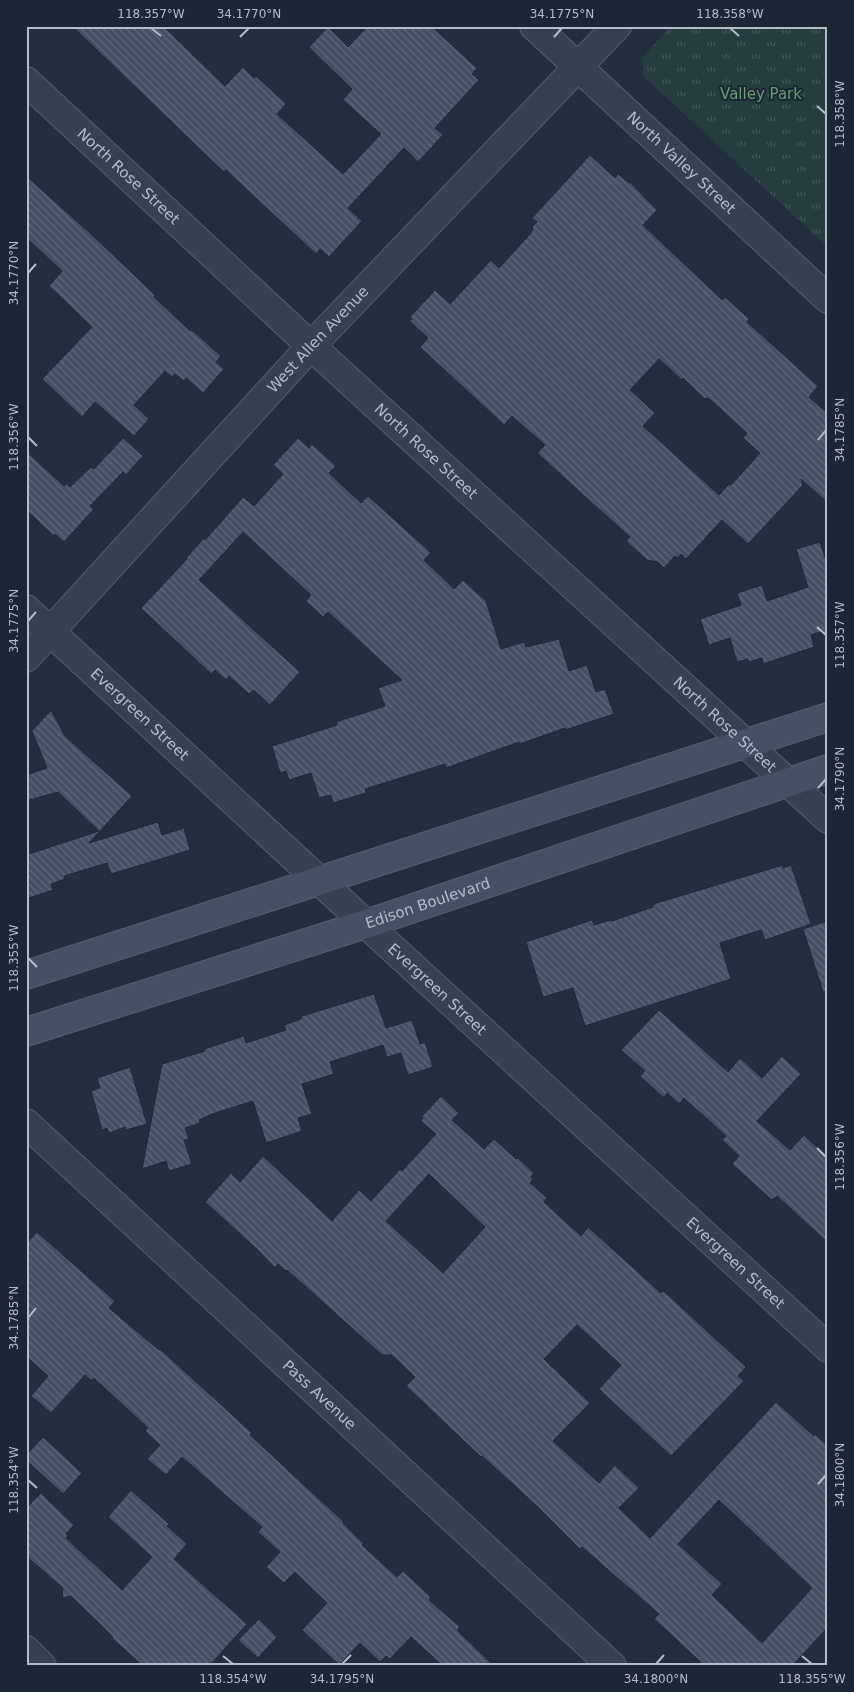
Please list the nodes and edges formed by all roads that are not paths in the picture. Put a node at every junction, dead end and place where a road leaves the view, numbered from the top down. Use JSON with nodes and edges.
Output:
{"nodes":[{"id":1,"x":534,"y":26,"type":"edge"},
{"id":2,"x":617,"y":26,"type":"edge"},
{"id":3,"x":579,"y":68,"type":"junction"},
{"id":4,"x":26,"y":81,"type":"edge"},
{"id":5,"x":828,"y":299,"type":"edge"},
{"id":6,"x":311,"y":346,"type":"junction"},
{"id":7,"x":26,"y":608,"type":"edge"},
{"id":8,"x":51,"y":632,"type":"junction"},
{"id":9,"x":26,"y":658,"type":"edge"},
{"id":10,"x":828,"y":717,"type":"edge"},
{"id":11,"x":746,"y":743,"type":"junction"},
{"id":12,"x":828,"y":769,"type":"edge"},
{"id":13,"x":788,"y":782,"type":"junction"},
{"id":14,"x":828,"y":818,"type":"edge"},
{"id":15,"x":319,"y":880,"type":"junction"},
{"id":16,"x":366,"y":924,"type":"junction"},
{"id":17,"x":26,"y":974,"type":"edge"},
{"id":18,"x":26,"y":1032,"type":"edge"},
{"id":19,"x":26,"y":1123,"type":"edge"},
{"id":20,"x":828,"y":1348,"type":"edge"},
{"id":21,"x":26,"y":1650,"type":"edge"},
{"id":22,"x":42,"y":1666,"type":"edge"},
{"id":23,"x":612,"y":1666,"type":"edge"}],
"edges":[{"from":1,"to":3,"type":"street","name":"North Valley Street"},
{"from":2,"to":3,"type":"street","name":"West Allen Avenue"},
{"from":3,"to":5,"type":"street","name":"North Valley Street"},
{"from":3,"to":6,"type":"street","name":"West Allen Avenue"},
{"from":4,"to":6,"type":"street","name":"North Rose Street"},
{"from":6,"to":8,"type":"street","name":"West Allen Avenue"},
{"from":6,"to":11,"type":"street","name":"North Rose Street"},
{"from":7,"to":8,"type":"street","name":"Evergreen Street"},
{"from":8,"to":9,"type":"street","name":"West Allen Avenue"},
{"from":8,"to":15,"type":"street","name":"Evergreen Street"},
{"from":10,"to":11,"type":"main road"},
{"from":11,"to":13,"type":"street","name":"North Rose Street"},
{"from":11,"to":15,"type":"main road"},
{"from":12,"to":13,"type":"main road","name":"Edison Boulevard"},
{"from":13,"to":14,"type":"street","name":"North Rose Street"},
{"from":13,"to":16,"type":"main road","name":"Edison Boulevard"},
{"from":15,"to":16,"type":"street","name":"Evergreen Street"},
{"from":15,"to":17,"type":"main road"},
{"from":16,"to":18,"type":"main road","name":"Edison Boulevard"},
{"from":16,"to":20,"type":"street","name":"Evergreen Street"},
{"from":19,"to":23,"type":"street","name":"Pass Avenue"},
{"from":21,"to":22,"type":"street"}]}
